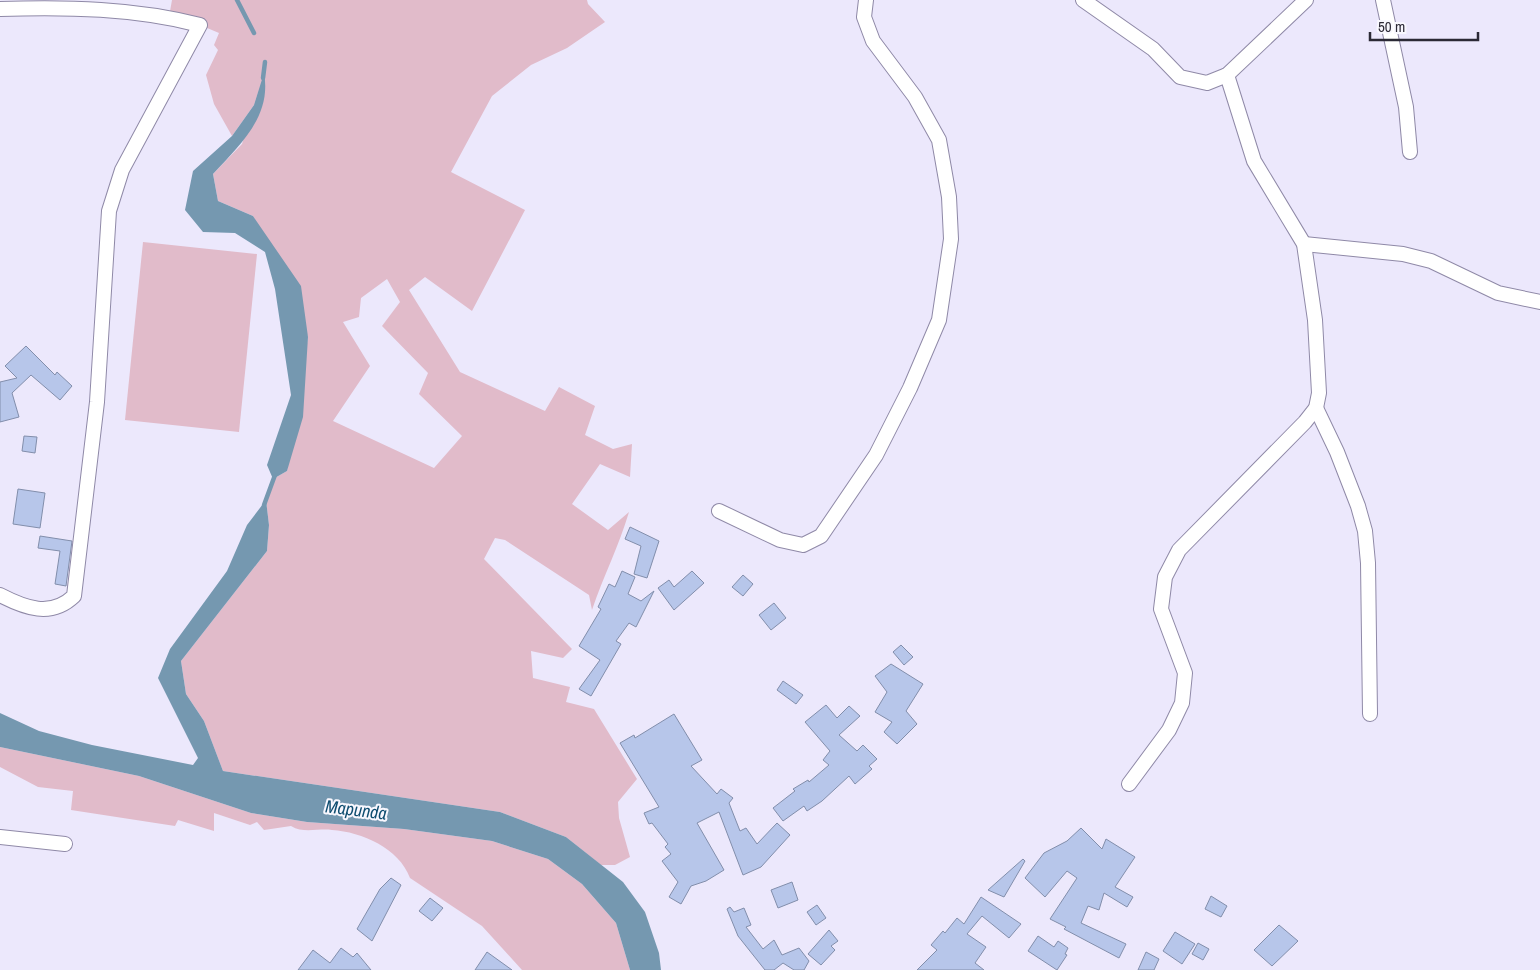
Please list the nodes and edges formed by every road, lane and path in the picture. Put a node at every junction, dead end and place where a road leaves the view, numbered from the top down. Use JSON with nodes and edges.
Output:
{"nodes":[{"id":1,"x":866,"y":0,"type":"edge"},
{"id":2,"x":1083,"y":0,"type":"edge"},
{"id":3,"x":1306,"y":0,"type":"edge"},
{"id":4,"x":1383,"y":0,"type":"edge"},
{"id":5,"x":51,"y":4,"type":"edge"},
{"id":6,"x":0,"y":9,"type":"edge"},
{"id":7,"x":1227,"y":75,"type":"junction"},
{"id":8,"x":1410,"y":152,"type":"dead end"},
{"id":9,"x":1304,"y":244,"type":"junction"},
{"id":10,"x":1540,"y":302,"type":"edge"},
{"id":11,"x":1316,"y":408,"type":"junction"},
{"id":12,"x":719,"y":511,"type":"dead end"},
{"id":13,"x":0,"y":595,"type":"edge"},
{"id":14,"x":1370,"y":714,"type":"dead end"},
{"id":15,"x":1129,"y":784,"type":"dead end"},
{"id":16,"x":0,"y":836,"type":"edge"},
{"id":17,"x":65,"y":844,"type":"dead end"}],
"edges":[{"from":1,"to":12,"type":"street"},
{"from":2,"to":7,"type":"street"},
{"from":3,"to":7,"type":"street"},
{"from":4,"to":8,"type":"street"},
{"from":5,"to":6,"type":"street"},
{"from":5,"to":13,"type":"street"},
{"from":7,"to":9,"type":"street"},
{"from":9,"to":10,"type":"street"},
{"from":9,"to":11,"type":"street"},
{"from":11,"to":14,"type":"street"},
{"from":11,"to":15,"type":"street"},
{"from":16,"to":17,"type":"street"}]}
